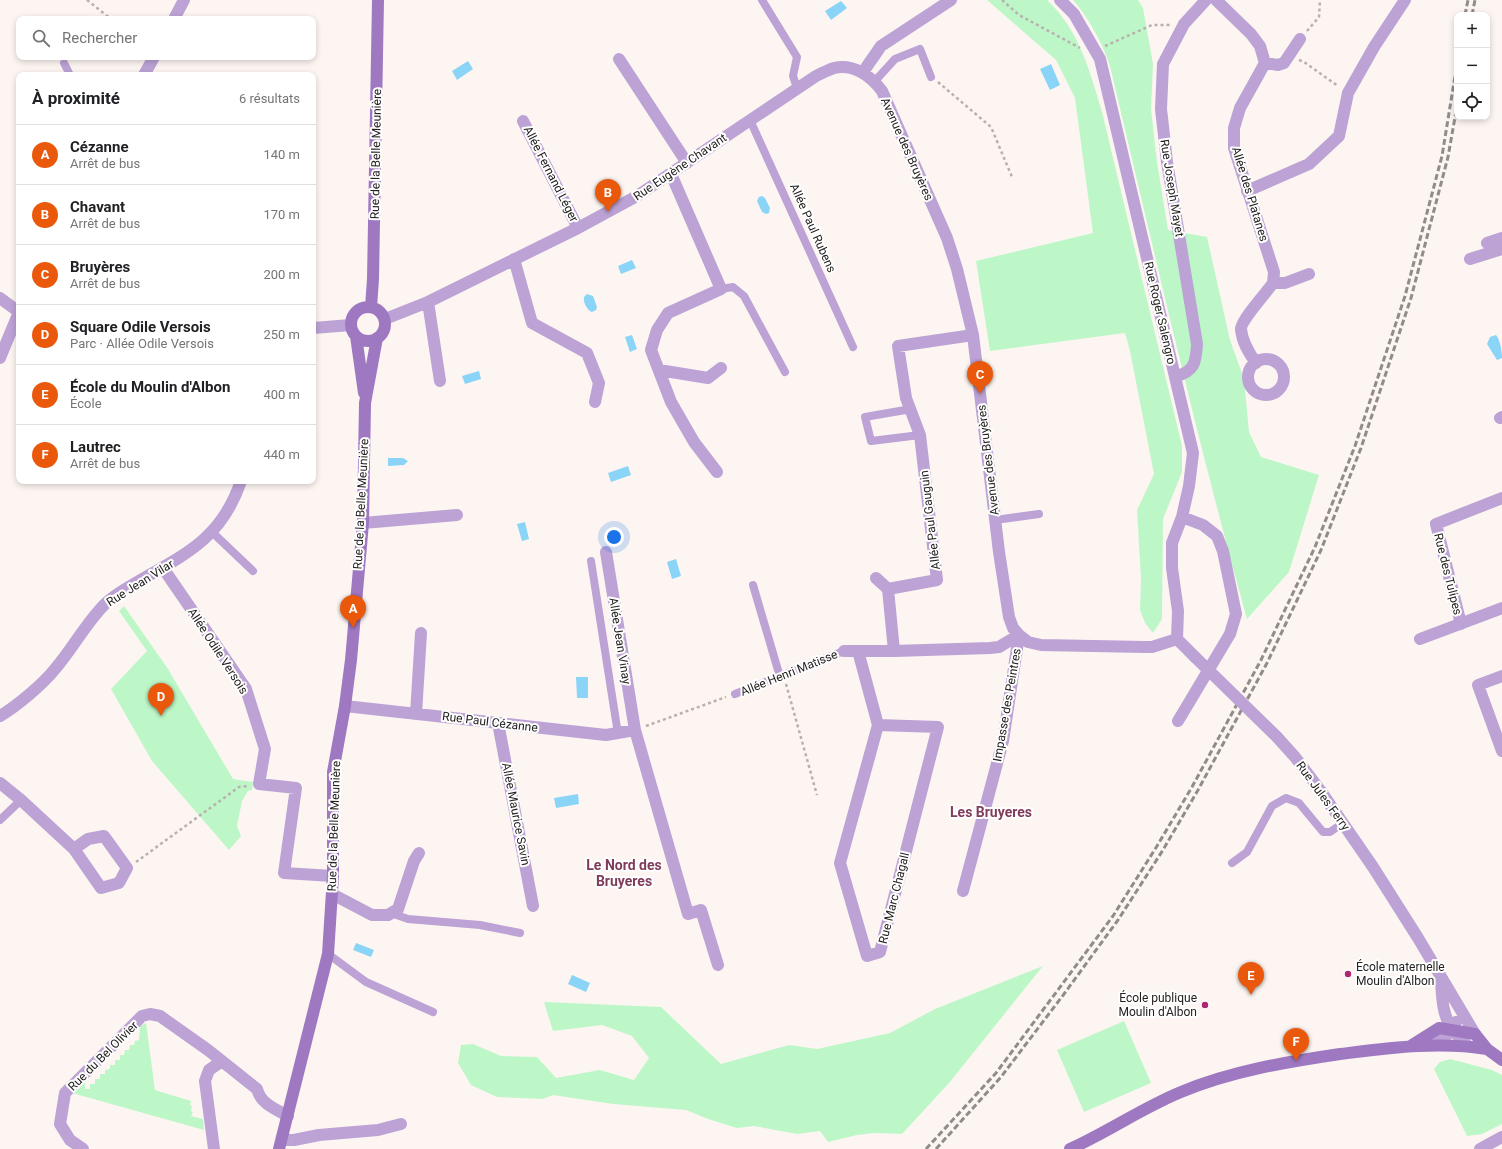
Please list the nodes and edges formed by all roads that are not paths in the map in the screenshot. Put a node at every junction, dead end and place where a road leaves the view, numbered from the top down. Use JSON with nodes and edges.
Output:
{"nodes":[{"id":1,"x":184,"y":0,"type":"edge"},
{"id":2,"x":378,"y":0,"type":"edge"},
{"id":3,"x":762,"y":0,"type":"edge"},
{"id":4,"x":951,"y":0,"type":"edge"},
{"id":5,"x":1060,"y":0,"type":"edge"},
{"id":6,"x":1206,"y":0,"type":"edge"},
{"id":7,"x":1216,"y":0,"type":"edge"},
{"id":8,"x":1405,"y":0,"type":"edge"},
{"id":9,"x":176,"y":16,"type":"edge"},
{"id":10,"x":1300,"y":39,"type":"road end"},
{"id":11,"x":619,"y":59,"type":"dead end"},
{"id":12,"x":152,"y":60,"type":"edge"},
{"id":13,"x":64,"y":63,"type":"dead end"},
{"id":14,"x":1265,"y":63,"type":"junction"},
{"id":15,"x":68,"y":72,"type":"edge"},
{"id":16,"x":146,"y":72,"type":"edge"},
{"id":17,"x":863,"y":72,"type":"junction"},
{"id":18,"x":931,"y":77,"type":"road end"},
{"id":19,"x":875,"y":81,"type":"junction"},
{"id":20,"x":797,"y":88,"type":"junction"},
{"id":21,"x":750,"y":120,"type":"junction"},
{"id":22,"x":523,"y":121,"type":"dead end"},
{"id":23,"x":687,"y":163,"type":"junction"},
{"id":24,"x":671,"y":174,"type":"junction"},
{"id":25,"x":1248,"y":191,"type":"junction"},
{"id":26,"x":578,"y":228,"type":"junction"},
{"id":27,"x":1502,"y":238,"type":"edge"},
{"id":28,"x":1487,"y":243,"type":"dead end"},
{"id":29,"x":1502,"y":249,"type":"edge"},
{"id":30,"x":514,"y":259,"type":"junction"},
{"id":31,"x":1470,"y":259,"type":"dead end"},
{"id":32,"x":1309,"y":274,"type":"dead end"},
{"id":33,"x":1273,"y":283,"type":"junction"},
{"id":34,"x":721,"y":289,"type":"junction"},
{"id":35,"x":0,"y":298,"type":"edge"},
{"id":36,"x":428,"y":302,"type":"junction"},
{"id":37,"x":371,"y":307,"type":"junction"},
{"id":38,"x":16,"y":310,"type":"edge"},
{"id":39,"x":16,"y":319,"type":"edge"},
{"id":40,"x":385,"y":319,"type":"junction"},
{"id":41,"x":351,"y":325,"type":"junction"},
{"id":42,"x":316,"y":328,"type":"edge"},
{"id":43,"x":974,"y":335,"type":"junction"},
{"id":44,"x":356,"y":336,"type":"junction"},
{"id":45,"x":377,"y":338,"type":"junction"},
{"id":46,"x":853,"y":347,"type":"dead end"},
{"id":47,"x":0,"y":358,"type":"edge"},
{"id":48,"x":1256,"y":363,"type":"dead end"},
{"id":49,"x":721,"y":368,"type":"dead end"},
{"id":50,"x":659,"y":370,"type":"junction"},
{"id":51,"x":785,"y":372,"type":"dead end"},
{"id":52,"x":1175,"y":377,"type":"junction"},
{"id":53,"x":440,"y":381,"type":"dead end"},
{"id":54,"x":595,"y":402,"type":"dead end"},
{"id":55,"x":366,"y":403,"type":"junction"},
{"id":56,"x":911,"y":409,"type":"junction"},
{"id":57,"x":920,"y":435,"type":"junction"},
{"id":58,"x":717,"y":472,"type":"dead end"},
{"id":59,"x":240,"y":484,"type":"edge"},
{"id":60,"x":1502,"y":498,"type":"edge"},
{"id":61,"x":1039,"y":514,"type":"dead end"},
{"id":62,"x":457,"y":515,"type":"dead end"},
{"id":63,"x":1182,"y":516,"type":"junction"},
{"id":64,"x":996,"y":520,"type":"junction"},
{"id":65,"x":362,"y":523,"type":"junction"},
{"id":66,"x":212,"y":532,"type":"junction"},
{"id":67,"x":606,"y":552,"type":"dead end"},
{"id":68,"x":591,"y":561,"type":"dead end"},
{"id":69,"x":163,"y":568,"type":"junction"},
{"id":70,"x":253,"y":571,"type":"dead end"},
{"id":71,"x":876,"y":578,"type":"dead end"},
{"id":72,"x":753,"y":585,"type":"dead end"},
{"id":73,"x":888,"y":589,"type":"junction"},
{"id":74,"x":1502,"y":608,"type":"edge"},
{"id":75,"x":1461,"y":624,"type":"junction"},
{"id":76,"x":421,"y":633,"type":"dead end"},
{"id":77,"x":1019,"y":635,"type":"junction"},
{"id":78,"x":1177,"y":639,"type":"junction"},
{"id":79,"x":1420,"y":639,"type":"dead end"},
{"id":80,"x":844,"y":651,"type":"joint"},
{"id":81,"x":858,"y":651,"type":"junction"},
{"id":82,"x":894,"y":651,"type":"junction"},
{"id":83,"x":782,"y":676,"type":"junction"},
{"id":84,"x":1502,"y":676,"type":"edge"},
{"id":85,"x":735,"y":694,"type":"road end"},
{"id":86,"x":345,"y":706,"type":"junction"},
{"id":87,"x":416,"y":714,"type":"junction"},
{"id":88,"x":0,"y":716,"type":"edge"},
{"id":89,"x":1178,"y":721,"type":"dead end"},
{"id":90,"x":498,"y":723,"type":"junction"},
{"id":91,"x":878,"y":725,"type":"junction"},
{"id":92,"x":635,"y":730,"type":"junction"},
{"id":93,"x":618,"y":734,"type":"junction"},
{"id":94,"x":1502,"y":751,"type":"edge"},
{"id":95,"x":0,"y":783,"type":"edge"},
{"id":96,"x":21,"y":800,"type":"junction"},
{"id":97,"x":0,"y":820,"type":"edge"},
{"id":98,"x":1343,"y":823,"type":"junction"},
{"id":99,"x":74,"y":849,"type":"junction"},
{"id":100,"x":419,"y":853,"type":"dead end"},
{"id":101,"x":1232,"y":863,"type":"dead end"},
{"id":102,"x":333,"y":876,"type":"junction"},
{"id":103,"x":963,"y":891,"type":"dead end"},
{"id":104,"x":332,"y":894,"type":"junction"},
{"id":105,"x":533,"y":906,"type":"dead end"},
{"id":106,"x":391,"y":913,"type":"junction"},
{"id":107,"x":520,"y":933,"type":"dead end"},
{"id":108,"x":328,"y":954,"type":"junction"},
{"id":109,"x":718,"y":965,"type":"dead end"},
{"id":110,"x":1440,"y":977,"type":"junction"},
{"id":111,"x":433,"y":1012,"type":"dead end"},
{"id":112,"x":1462,"y":1013,"type":"junction"},
{"id":113,"x":1452,"y":1029,"type":"junction"},
{"id":114,"x":1475,"y":1034,"type":"junction"},
{"id":115,"x":1433,"y":1045,"type":"junction"},
{"id":116,"x":1411,"y":1046,"type":"junction"},
{"id":117,"x":1468,"y":1046,"type":"junction"},
{"id":118,"x":1487,"y":1049,"type":"junction"},
{"id":119,"x":1502,"y":1060,"type":"edge"},
{"id":120,"x":222,"y":1061,"type":"junction"},
{"id":121,"x":288,"y":1116,"type":"junction"},
{"id":122,"x":401,"y":1124,"type":"dead end"},
{"id":123,"x":1502,"y":1137,"type":"edge"},
{"id":124,"x":281,"y":1144,"type":"edge"},
{"id":125,"x":83,"y":1149,"type":"edge"},
{"id":126,"x":214,"y":1149,"type":"edge"},
{"id":127,"x":1070,"y":1149,"type":"edge"},
{"id":128,"x":1480,"y":1149,"type":"edge"}],
"edges":[{"from":1,"to":9,"type":"street"},
{"from":2,"to":37,"type":"street","name":"Rue de la Belle Meunière"},
{"from":3,"to":20,"type":"lane"},
{"from":4,"to":17,"type":"street"},
{"from":5,"to":52,"type":"street","name":"Rue Roger Salengro"},
{"from":6,"to":52,"type":"street","name":"Rue Joseph Mayet"},
{"from":7,"to":14,"type":"street"},
{"from":8,"to":25,"type":"street"},
{"from":10,"to":14,"type":"street"},
{"from":11,"to":23,"type":"street"},
{"from":12,"to":16,"type":"street"},
{"from":13,"to":15,"type":"lane"},
{"from":14,"to":25,"type":"street","name":"Allée des Platanes"},
{"from":17,"to":19,"type":"street","name":"Avenue des Bruyères"},
{"from":17,"to":20,"type":"street","name":"Rue Eugène Chavant"},
{"from":18,"to":19,"type":"lane"},
{"from":19,"to":43,"type":"street","name":"Avenue des Bruyères"},
{"from":20,"to":21,"type":"street","name":"Rue Eugène Chavant"},
{"from":21,"to":23,"type":"street","name":"Rue Eugène Chavant"},
{"from":21,"to":46,"type":"lane","name":"Allée Paul Rubens"},
{"from":22,"to":26,"type":"street","name":"Allée Fernand Léger"},
{"from":23,"to":24,"type":"street","name":"Rue Eugène Chavant"},
{"from":24,"to":26,"type":"street","name":"Rue Eugène Chavant"},
{"from":24,"to":34,"type":"street"},
{"from":25,"to":33,"type":"street","name":"Allée des Platanes"},
{"from":26,"to":30,"type":"street","name":"Rue Eugène Chavant"},
{"from":27,"to":28,"type":"street"},
{"from":29,"to":31,"type":"street"},
{"from":30,"to":36,"type":"street","name":"Rue Eugène Chavant"},
{"from":30,"to":54,"type":"street"},
{"from":32,"to":33,"type":"street"},
{"from":33,"to":48,"type":"street"},
{"from":34,"to":50,"type":"street"},
{"from":34,"to":51,"type":"lane"},
{"from":35,"to":38,"type":"street"},
{"from":36,"to":40,"type":"street","name":"Rue Eugène Chavant"},
{"from":36,"to":53,"type":"street"},
{"from":37,"to":40,"type":"street"},
{"from":37,"to":41,"type":"street"},
{"from":39,"to":47,"type":"street"},
{"from":40,"to":45,"type":"street"},
{"from":41,"to":42,"type":"street"},
{"from":41,"to":44,"type":"street"},
{"from":43,"to":56,"type":"street"},
{"from":43,"to":64,"type":"street","name":"Avenue des Bruyères"},
{"from":44,"to":45,"type":"street"},
{"from":44,"to":55,"type":"street","name":"Rue de la Belle Meunière"},
{"from":45,"to":55,"type":"street","name":"Rue de la Belle Meunière"},
{"from":49,"to":50,"type":"street"},
{"from":50,"to":58,"type":"street"},
{"from":52,"to":63,"type":"street","name":"Rue Roger Salengro"},
{"from":55,"to":65,"type":"street","name":"Rue de la Belle Meunière"},
{"from":56,"to":57,"type":"street"},
{"from":56,"to":57,"type":"lane"},
{"from":57,"to":73,"type":"street","name":"Allée Paul Gauguin"},
{"from":59,"to":66,"type":"street","name":"Rue Jean Vilar"},
{"from":60,"to":75,"type":"street","name":"Rue des Tulipes"},
{"from":61,"to":64,"type":"lane"},
{"from":62,"to":65,"type":"street"},
{"from":63,"to":78,"type":"street","name":"Rue Roger Salengro"},
{"from":63,"to":89,"type":"street"},
{"from":64,"to":77,"type":"street","name":"Avenue des Bruyères"},
{"from":65,"to":86,"type":"street","name":"Rue de la Belle Meunière"},
{"from":66,"to":69,"type":"street","name":"Rue Jean Vilar"},
{"from":66,"to":70,"type":"lane"},
{"from":67,"to":92,"type":"street","name":"Allée Jean Vinay"},
{"from":68,"to":93,"type":"lane"},
{"from":69,"to":88,"type":"street","name":"Rue Jean Vilar"},
{"from":69,"to":102,"type":"street","name":"Allée Odile Versois"},
{"from":71,"to":73,"type":"street"},
{"from":72,"to":83,"type":"lane"},
{"from":73,"to":82,"type":"street"},
{"from":74,"to":75,"type":"street"},
{"from":75,"to":79,"type":"street"},
{"from":76,"to":87,"type":"street"},
{"from":77,"to":78,"type":"street"},
{"from":77,"to":82,"type":"street","name":"Allée Henri Matisse"},
{"from":77,"to":103,"type":"street","name":"Impasse des Peintres"},
{"from":78,"to":98,"type":"street","name":"Rue Jules Ferry","bridge":true},
{"from":80,"to":81,"type":"street","name":"Allée Henri Matisse"},
{"from":80,"to":83,"type":"lane","name":"Allée Henri Matisse"},
{"from":81,"to":82,"type":"street","name":"Allée Henri Matisse"},
{"from":81,"to":91,"type":"street"},
{"from":83,"to":85,"type":"lane","name":"Allée Henri Matisse"},
{"from":84,"to":94,"type":"street"},
{"from":86,"to":87,"type":"street","name":"Rue Paul Cézanne"},
{"from":86,"to":102,"type":"street","name":"Rue de la Belle Meunière"},
{"from":87,"to":90,"type":"street","name":"Rue Paul Cézanne"},
{"from":90,"to":93,"type":"street","name":"Rue Paul Cézanne"},
{"from":90,"to":105,"type":"street","name":"Allée Maurice Savin"},
{"from":91,"to":91,"type":"street","name":"Rue Marc Chagall"},
{"from":92,"to":93,"type":"street","name":"Rue Paul Cézanne"},
{"from":92,"to":109,"type":"street","name":"Allée Jean Vinay"},
{"from":95,"to":96,"type":"street"},
{"from":96,"to":97,"type":"lane"},
{"from":96,"to":99,"type":"street"},
{"from":98,"to":101,"type":"lane"},
{"from":98,"to":110,"type":"street","name":"Rue Jules Ferry"},
{"from":99,"to":99,"type":"street"},
{"from":100,"to":106,"type":"street"},
{"from":102,"to":104,"type":"street","name":"Rue de la Belle Meunière"},
{"from":104,"to":106,"type":"street"},
{"from":104,"to":108,"type":"street","name":"Rue de la Belle Meunière"},
{"from":106,"to":107,"type":"lane"},
{"from":108,"to":111,"type":"lane"},
{"from":108,"to":121,"type":"street","name":"Rue de la Belle Meunière"},
{"from":110,"to":112,"type":"street","name":"Rue Jules Ferry"},
{"from":110,"to":113,"type":"street","name":"Rue Jules Ferry"},
{"from":112,"to":113,"type":"street"},
{"from":112,"to":114,"type":"street","name":"Rue Jules Ferry"},
{"from":113,"to":114,"type":"street"},
{"from":113,"to":115,"type":"street"},
{"from":113,"to":116,"type":"street"},
{"from":113,"to":117,"type":"street","name":"Rue Jules Ferry"},
{"from":114,"to":118,"type":"street","name":"Rue Jules Ferry"},
{"from":115,"to":116,"type":"street"},
{"from":115,"to":117,"type":"street"},
{"from":116,"to":127,"type":"street"},
{"from":117,"to":118,"type":"street","name":"Rue Jules Ferry"},
{"from":118,"to":119,"type":"street","name":"Rue Jules Ferry"},
{"from":120,"to":121,"type":"street","name":"Rue du Bel Olivier"},
{"from":120,"to":125,"type":"street","name":"Rue du Bel Olivier"},
{"from":120,"to":126,"type":"street"},
{"from":121,"to":124,"type":"street","name":"Rue de la Belle Meunière"},
{"from":122,"to":124,"type":"street"},
{"from":123,"to":128,"type":"street"}]}
